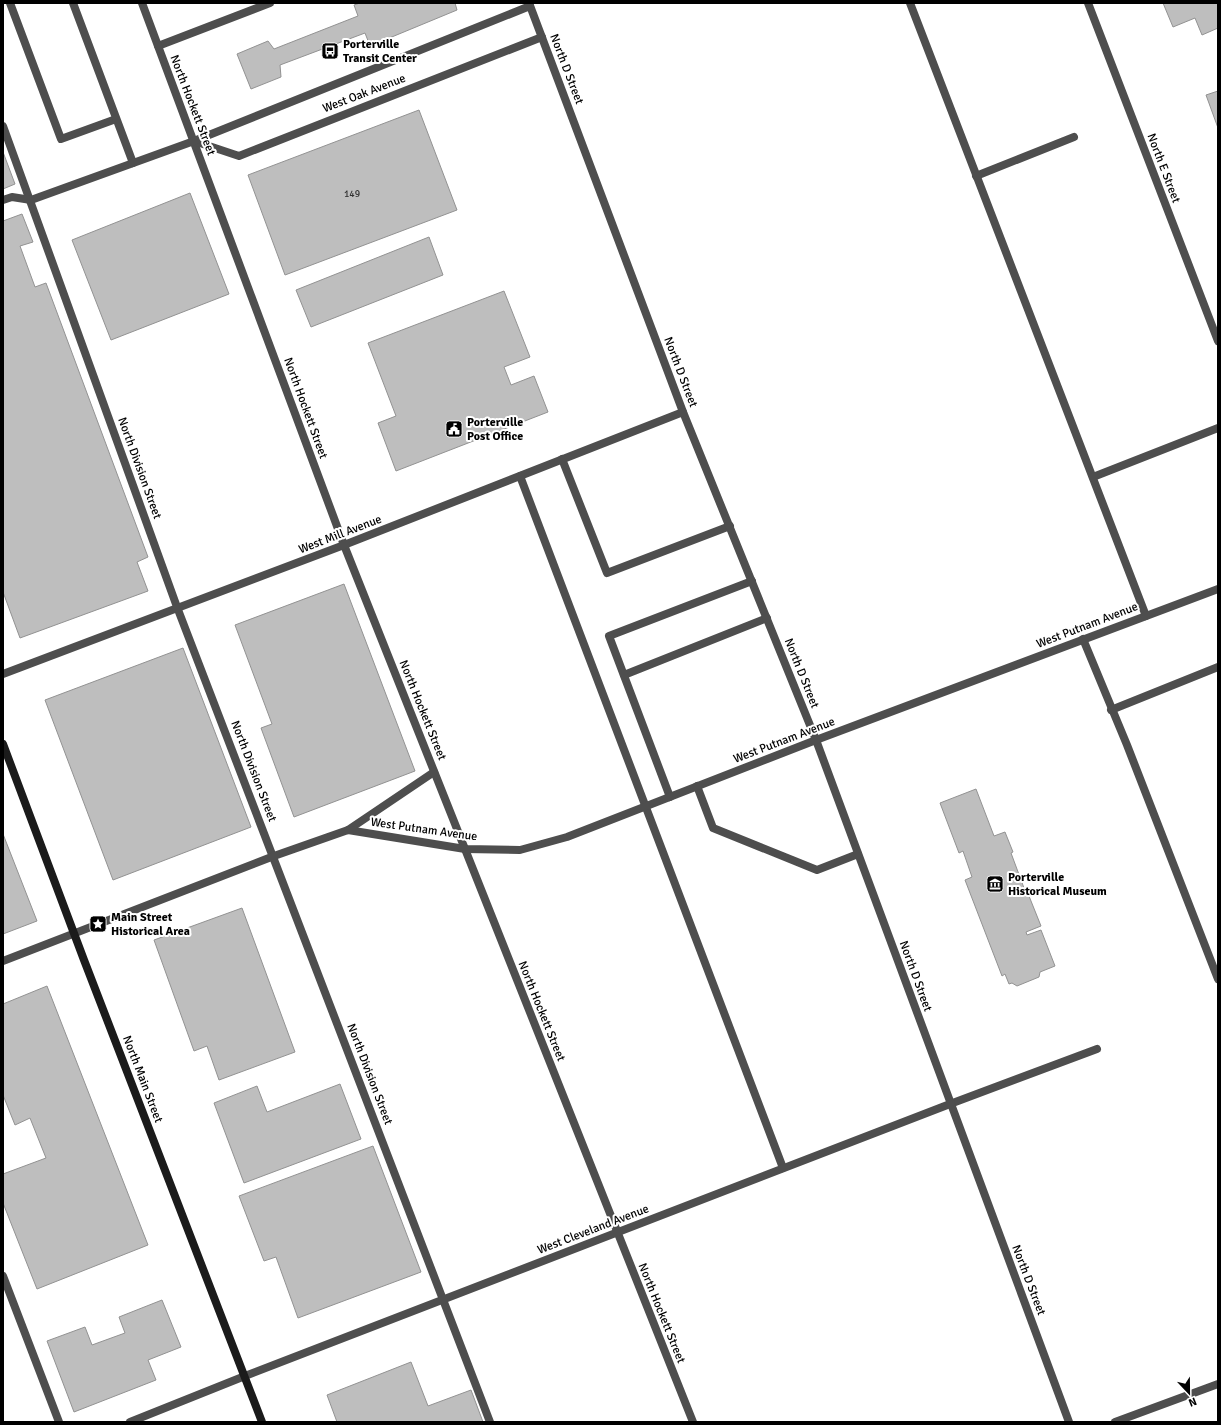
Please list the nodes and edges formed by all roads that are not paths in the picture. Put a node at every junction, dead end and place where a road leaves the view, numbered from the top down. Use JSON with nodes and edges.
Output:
{"nodes":[{"id":1,"x":10,"y":3,"type":"edge"},
{"id":2,"x":73,"y":3,"type":"edge"},
{"id":3,"x":142,"y":3,"type":"edge"},
{"id":4,"x":270,"y":3,"type":"edge"},
{"id":5,"x":910,"y":3,"type":"edge"},
{"id":6,"x":1088,"y":3,"type":"edge"},
{"id":7,"x":530,"y":4,"type":"edge"},
{"id":8,"x":542,"y":36,"type":"junction"},
{"id":9,"x":158,"y":46,"type":"junction"},
{"id":10,"x":116,"y":119,"type":"junction"},
{"id":11,"x":3,"y":126,"type":"edge"},
{"id":12,"x":1074,"y":137,"type":"dead end"},
{"id":13,"x":194,"y":141,"type":"junction"},
{"id":14,"x":133,"y":164,"type":"junction"},
{"id":15,"x":976,"y":176,"type":"junction"},
{"id":16,"x":3,"y":200,"type":"edge"},
{"id":17,"x":31,"y":200,"type":"junction"},
{"id":18,"x":1218,"y":340,"type":"edge"},
{"id":19,"x":683,"y":412,"type":"junction"},
{"id":20,"x":1218,"y":428,"type":"edge"},
{"id":21,"x":562,"y":460,"type":"junction"},
{"id":22,"x":520,"y":476,"type":"junction"},
{"id":23,"x":1093,"y":477,"type":"junction"},
{"id":24,"x":730,"y":526,"type":"junction"},
{"id":25,"x":344,"y":545,"type":"junction"},
{"id":26,"x":752,"y":581,"type":"junction"},
{"id":27,"x":1218,"y":589,"type":"edge"},
{"id":28,"x":176,"y":607,"type":"junction"},
{"id":29,"x":1146,"y":616,"type":"junction"},
{"id":30,"x":767,"y":618,"type":"junction"},
{"id":31,"x":1083,"y":639,"type":"junction"},
{"id":32,"x":1218,"y":667,"type":"edge"},
{"id":33,"x":3,"y":674,"type":"edge"},
{"id":34,"x":624,"y":675,"type":"junction"},
{"id":35,"x":1111,"y":710,"type":"junction"},
{"id":36,"x":816,"y":740,"type":"junction"},
{"id":37,"x":3,"y":744,"type":"edge"},
{"id":38,"x":434,"y":772,"type":"junction"},
{"id":39,"x":697,"y":786,"type":"junction"},
{"id":40,"x":670,"y":797,"type":"junction"},
{"id":41,"x":645,"y":806,"type":"junction"},
{"id":42,"x":348,"y":830,"type":"junction"},
{"id":43,"x":465,"y":849,"type":"junction"},
{"id":44,"x":858,"y":854,"type":"junction"},
{"id":45,"x":274,"y":856,"type":"junction"},
{"id":46,"x":75,"y":934,"type":"junction"},
{"id":47,"x":3,"y":961,"type":"edge"},
{"id":48,"x":1218,"y":979,"type":"edge"},
{"id":49,"x":1097,"y":1049,"type":"dead end"},
{"id":50,"x":950,"y":1104,"type":"junction"},
{"id":51,"x":783,"y":1168,"type":"junction"},
{"id":52,"x":617,"y":1233,"type":"junction"},
{"id":53,"x":3,"y":1276,"type":"edge"},
{"id":54,"x":443,"y":1299,"type":"junction"},
{"id":55,"x":245,"y":1376,"type":"junction"},
{"id":56,"x":1218,"y":1384,"type":"edge"},
{"id":57,"x":59,"y":1422,"type":"edge"},
{"id":58,"x":130,"y":1422,"type":"edge"},
{"id":59,"x":262,"y":1422,"type":"edge"},
{"id":60,"x":490,"y":1422,"type":"edge"},
{"id":61,"x":692,"y":1422,"type":"edge"},
{"id":62,"x":1069,"y":1422,"type":"edge"},
{"id":63,"x":1114,"y":1422,"type":"edge"}],
"edges":[{"from":1,"to":10,"type":"street"},
{"from":2,"to":10,"type":"street"},
{"from":3,"to":9,"type":"street","name":"North Hockett Street"},
{"from":4,"to":9,"type":"street"},
{"from":5,"to":15,"type":"street"},
{"from":6,"to":18,"type":"street","name":"North E Street"},
{"from":7,"to":8,"type":"street","name":"North D Street"},
{"from":7,"to":13,"type":"street","name":"West Oak Avenue"},
{"from":8,"to":13,"type":"street","name":"West Oak Avenue"},
{"from":8,"to":19,"type":"street","name":"North D Street"},
{"from":9,"to":13,"type":"street","name":"North Hockett Street"},
{"from":10,"to":14,"type":"street"},
{"from":11,"to":17,"type":"street","name":"North Division Street"},
{"from":12,"to":15,"type":"street"},
{"from":13,"to":14,"type":"street","name":"West Oak Avenue"},
{"from":13,"to":25,"type":"street","name":"North Hockett Street"},
{"from":14,"to":17,"type":"street","name":"West Oak Avenue"},
{"from":15,"to":23,"type":"street"},
{"from":16,"to":17,"type":"street","name":"West Oak Avenue"},
{"from":17,"to":28,"type":"street","name":"North Division Street"},
{"from":19,"to":21,"type":"street","name":"West Mill Avenue"},
{"from":19,"to":24,"type":"street","name":"North D Street"},
{"from":20,"to":23,"type":"street"},
{"from":21,"to":22,"type":"street","name":"West Mill Avenue"},
{"from":21,"to":24,"type":"street"},
{"from":22,"to":25,"type":"street","name":"West Mill Avenue"},
{"from":22,"to":41,"type":"street"},
{"from":23,"to":29,"type":"street"},
{"from":24,"to":26,"type":"street","name":"North D Street"},
{"from":25,"to":28,"type":"street","name":"West Mill Avenue"},
{"from":25,"to":38,"type":"street","name":"North Hockett Street"},
{"from":26,"to":30,"type":"street","name":"North D Street"},
{"from":26,"to":34,"type":"street"},
{"from":27,"to":29,"type":"street","name":"West Putnam Avenue"},
{"from":28,"to":33,"type":"street","name":"West Mill Avenue"},
{"from":28,"to":45,"type":"street","name":"North Division Street"},
{"from":29,"to":31,"type":"street","name":"West Putnam Avenue"},
{"from":30,"to":34,"type":"street"},
{"from":30,"to":36,"type":"street","name":"North D Street"},
{"from":31,"to":35,"type":"street"},
{"from":31,"to":36,"type":"street","name":"West Putnam Avenue"},
{"from":32,"to":35,"type":"street"},
{"from":34,"to":40,"type":"street"},
{"from":35,"to":48,"type":"street"},
{"from":36,"to":39,"type":"street","name":"West Putnam Avenue"},
{"from":36,"to":44,"type":"street","name":"North D Street"},
{"from":37,"to":46,"type":"main road","name":"North Main Street"},
{"from":38,"to":42,"type":"street","name":"West Putnam Avenue"},
{"from":38,"to":43,"type":"street","name":"North Hockett Street"},
{"from":39,"to":40,"type":"street","name":"West Putnam Avenue"},
{"from":39,"to":44,"type":"street"},
{"from":40,"to":41,"type":"street","name":"West Putnam Avenue"},
{"from":41,"to":43,"type":"street","name":"West Putnam Avenue"},
{"from":41,"to":51,"type":"street"},
{"from":42,"to":43,"type":"street","name":"West Putnam Avenue"},
{"from":42,"to":45,"type":"street","name":"West Putnam Avenue"},
{"from":43,"to":52,"type":"street","name":"North Hockett Street"},
{"from":44,"to":50,"type":"street","name":"North D Street"},
{"from":45,"to":46,"type":"street","name":"West Putnam Avenue"},
{"from":45,"to":54,"type":"street","name":"North Division Street"},
{"from":46,"to":47,"type":"street","name":"West Putnam Avenue"},
{"from":46,"to":55,"type":"main road","name":"North Main Street"},
{"from":49,"to":50,"type":"street","name":"West Cleveland Avenue"},
{"from":50,"to":51,"type":"street","name":"West Cleveland Avenue"},
{"from":50,"to":62,"type":"street","name":"North D Street"},
{"from":51,"to":52,"type":"street","name":"West Cleveland Avenue"},
{"from":52,"to":54,"type":"street","name":"West Cleveland Avenue"},
{"from":52,"to":61,"type":"street","name":"North Hockett Street"},
{"from":53,"to":57,"type":"street"},
{"from":54,"to":55,"type":"street","name":"West Cleveland Avenue"},
{"from":54,"to":60,"type":"street","name":"North Division Street"},
{"from":55,"to":58,"type":"street","name":"West Cleveland Avenue"},
{"from":55,"to":59,"type":"main road","name":"North Main Street"},
{"from":56,"to":63,"type":"street"}]}
